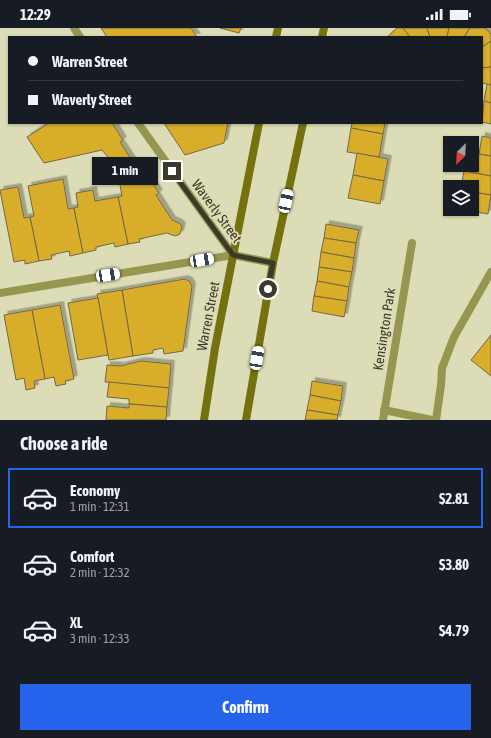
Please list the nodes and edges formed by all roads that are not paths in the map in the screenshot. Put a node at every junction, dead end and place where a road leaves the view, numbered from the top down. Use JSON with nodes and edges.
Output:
{"nodes":[{"id":1,"x":139,"y":124,"type":"edge"},
{"id":2,"x":259,"y":124,"type":"edge"},
{"id":3,"x":303,"y":124,"type":"edge"},
{"id":4,"x":412,"y":243,"type":"dead end"},
{"id":5,"x":233,"y":255,"type":"junction"},
{"id":6,"x":273,"y":263,"type":"junction"},
{"id":7,"x":491,"y":272,"type":"edge"},
{"id":8,"x":0,"y":293,"type":"edge"},
{"id":9,"x":384,"y":410,"type":"junction"},
{"id":10,"x":204,"y":420,"type":"edge"},
{"id":11,"x":246,"y":420,"type":"edge"},
{"id":12,"x":383,"y":420,"type":"edge"},
{"id":13,"x":432,"y":420,"type":"edge"},
{"id":14,"x":436,"y":420,"type":"edge"}],
"edges":[{"from":1,"to":5,"type":"street","name":"Waverly Street"},
{"from":2,"to":5,"type":"main road","name":"Warren Street"},
{"from":3,"to":6,"type":"main road"},
{"from":4,"to":9,"type":"street","name":"Kensington Park"},
{"from":5,"to":6,"type":"street"},
{"from":5,"to":8,"type":"street"},
{"from":5,"to":10,"type":"main road","name":"Warren Street"},
{"from":6,"to":11,"type":"main road"},
{"from":7,"to":14,"type":"street"},
{"from":9,"to":12,"type":"street","name":"Kensington Park"},
{"from":9,"to":13,"type":"street"}]}
